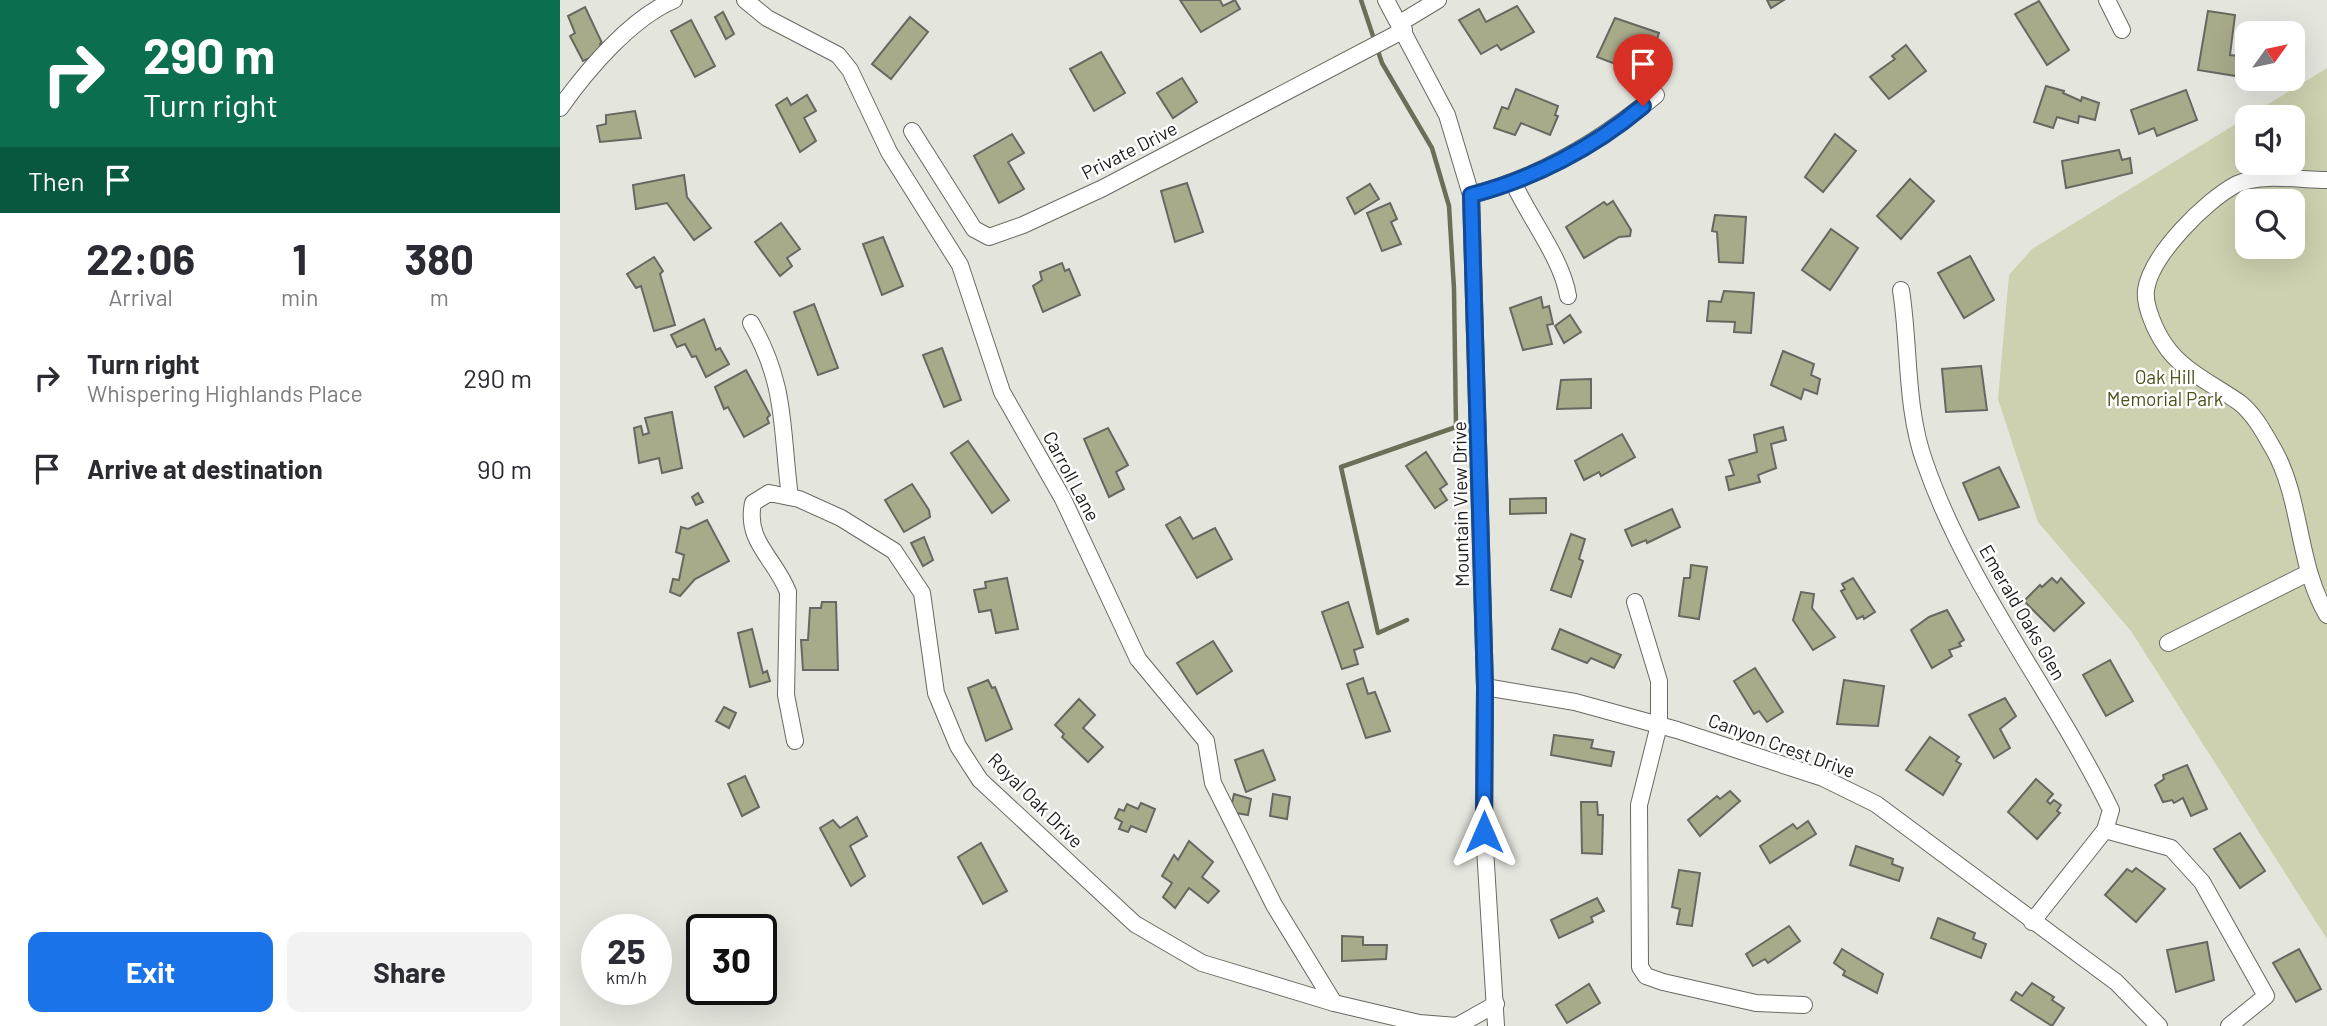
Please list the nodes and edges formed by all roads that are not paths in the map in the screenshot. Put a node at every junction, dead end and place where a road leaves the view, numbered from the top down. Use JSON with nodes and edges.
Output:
{"nodes":[{"id":1,"x":674,"y":0,"type":"edge"},
{"id":2,"x":745,"y":0,"type":"edge"},
{"id":3,"x":1386,"y":0,"type":"edge"},
{"id":4,"x":1438,"y":0,"type":"edge"},
{"id":5,"x":2107,"y":0,"type":"edge"},
{"id":6,"x":1402,"y":27,"type":"junction"},
{"id":7,"x":2122,"y":30,"type":"dead end"},
{"id":8,"x":1656,"y":95,"type":"dead end"},
{"id":9,"x":560,"y":108,"type":"edge"},
{"id":10,"x":912,"y":131,"type":"dead end"},
{"id":11,"x":2327,"y":180,"type":"edge"},
{"id":12,"x":1514,"y":184,"type":"junction"},
{"id":13,"x":1471,"y":195,"type":"junction"},
{"id":14,"x":1900,"y":290,"type":"dead end"},
{"id":15,"x":1567,"y":296,"type":"dead end"},
{"id":16,"x":751,"y":323,"type":"dead end"},
{"id":17,"x":790,"y":497,"type":"junction"},
{"id":18,"x":2308,"y":573,"type":"junction"},
{"id":19,"x":1635,"y":602,"type":"dead end"},
{"id":20,"x":2327,"y":615,"type":"edge"},
{"id":21,"x":2168,"y":643,"type":"dead end"},
{"id":22,"x":1485,"y":687,"type":"junction"},
{"id":23,"x":1658,"y":725,"type":"junction"},
{"id":24,"x":795,"y":741,"type":"dead end"},
{"id":25,"x":2105,"y":830,"type":"junction"},
{"id":26,"x":2032,"y":922,"type":"junction"},
{"id":27,"x":1334,"y":1003,"type":"junction"},
{"id":28,"x":1496,"y":1004,"type":"junction"},
{"id":29,"x":1804,"y":1005,"type":"dead end"},
{"id":30,"x":1496,"y":1026,"type":"edge"},
{"id":31,"x":2159,"y":1026,"type":"edge"},
{"id":32,"x":2229,"y":1026,"type":"edge"}],
"edges":[{"from":1,"to":9,"type":"street"},
{"from":2,"to":27,"type":"street","name":"Carroll Lane"},
{"from":3,"to":6,"type":"street","name":"Mountain View Drive"},
{"from":4,"to":6,"type":"street"},
{"from":5,"to":7,"type":"street"},
{"from":6,"to":10,"type":"street","name":"Private Drive"},
{"from":6,"to":13,"type":"street","name":"Mountain View Drive"},
{"from":8,"to":12,"type":"street"},
{"from":11,"to":18,"type":"street"},
{"from":12,"to":13,"type":"street"},
{"from":12,"to":15,"type":"street"},
{"from":13,"to":22,"type":"street","name":"Mountain View Drive"},
{"from":14,"to":25,"type":"street","name":"Emerald Oaks Glen"},
{"from":16,"to":17,"type":"street"},
{"from":17,"to":24,"type":"street","name":"Royal Oak Drive"},
{"from":17,"to":27,"type":"street","name":"Royal Oak Drive"},
{"from":18,"to":20,"type":"street"},
{"from":18,"to":21,"type":"street"},
{"from":19,"to":23,"type":"street"},
{"from":22,"to":23,"type":"street","name":"Canyon Crest Drive"},
{"from":22,"to":28,"type":"street","name":"Mountain View Drive"},
{"from":23,"to":26,"type":"street","name":"Canyon Crest Drive"},
{"from":23,"to":29,"type":"street"},
{"from":25,"to":26,"type":"street"},
{"from":25,"to":32,"type":"street"},
{"from":26,"to":31,"type":"street","name":"Canyon Crest Drive"},
{"from":27,"to":28,"type":"street","name":"Royal Oak Drive"},
{"from":28,"to":30,"type":"street","name":"Mountain View Drive"}]}
